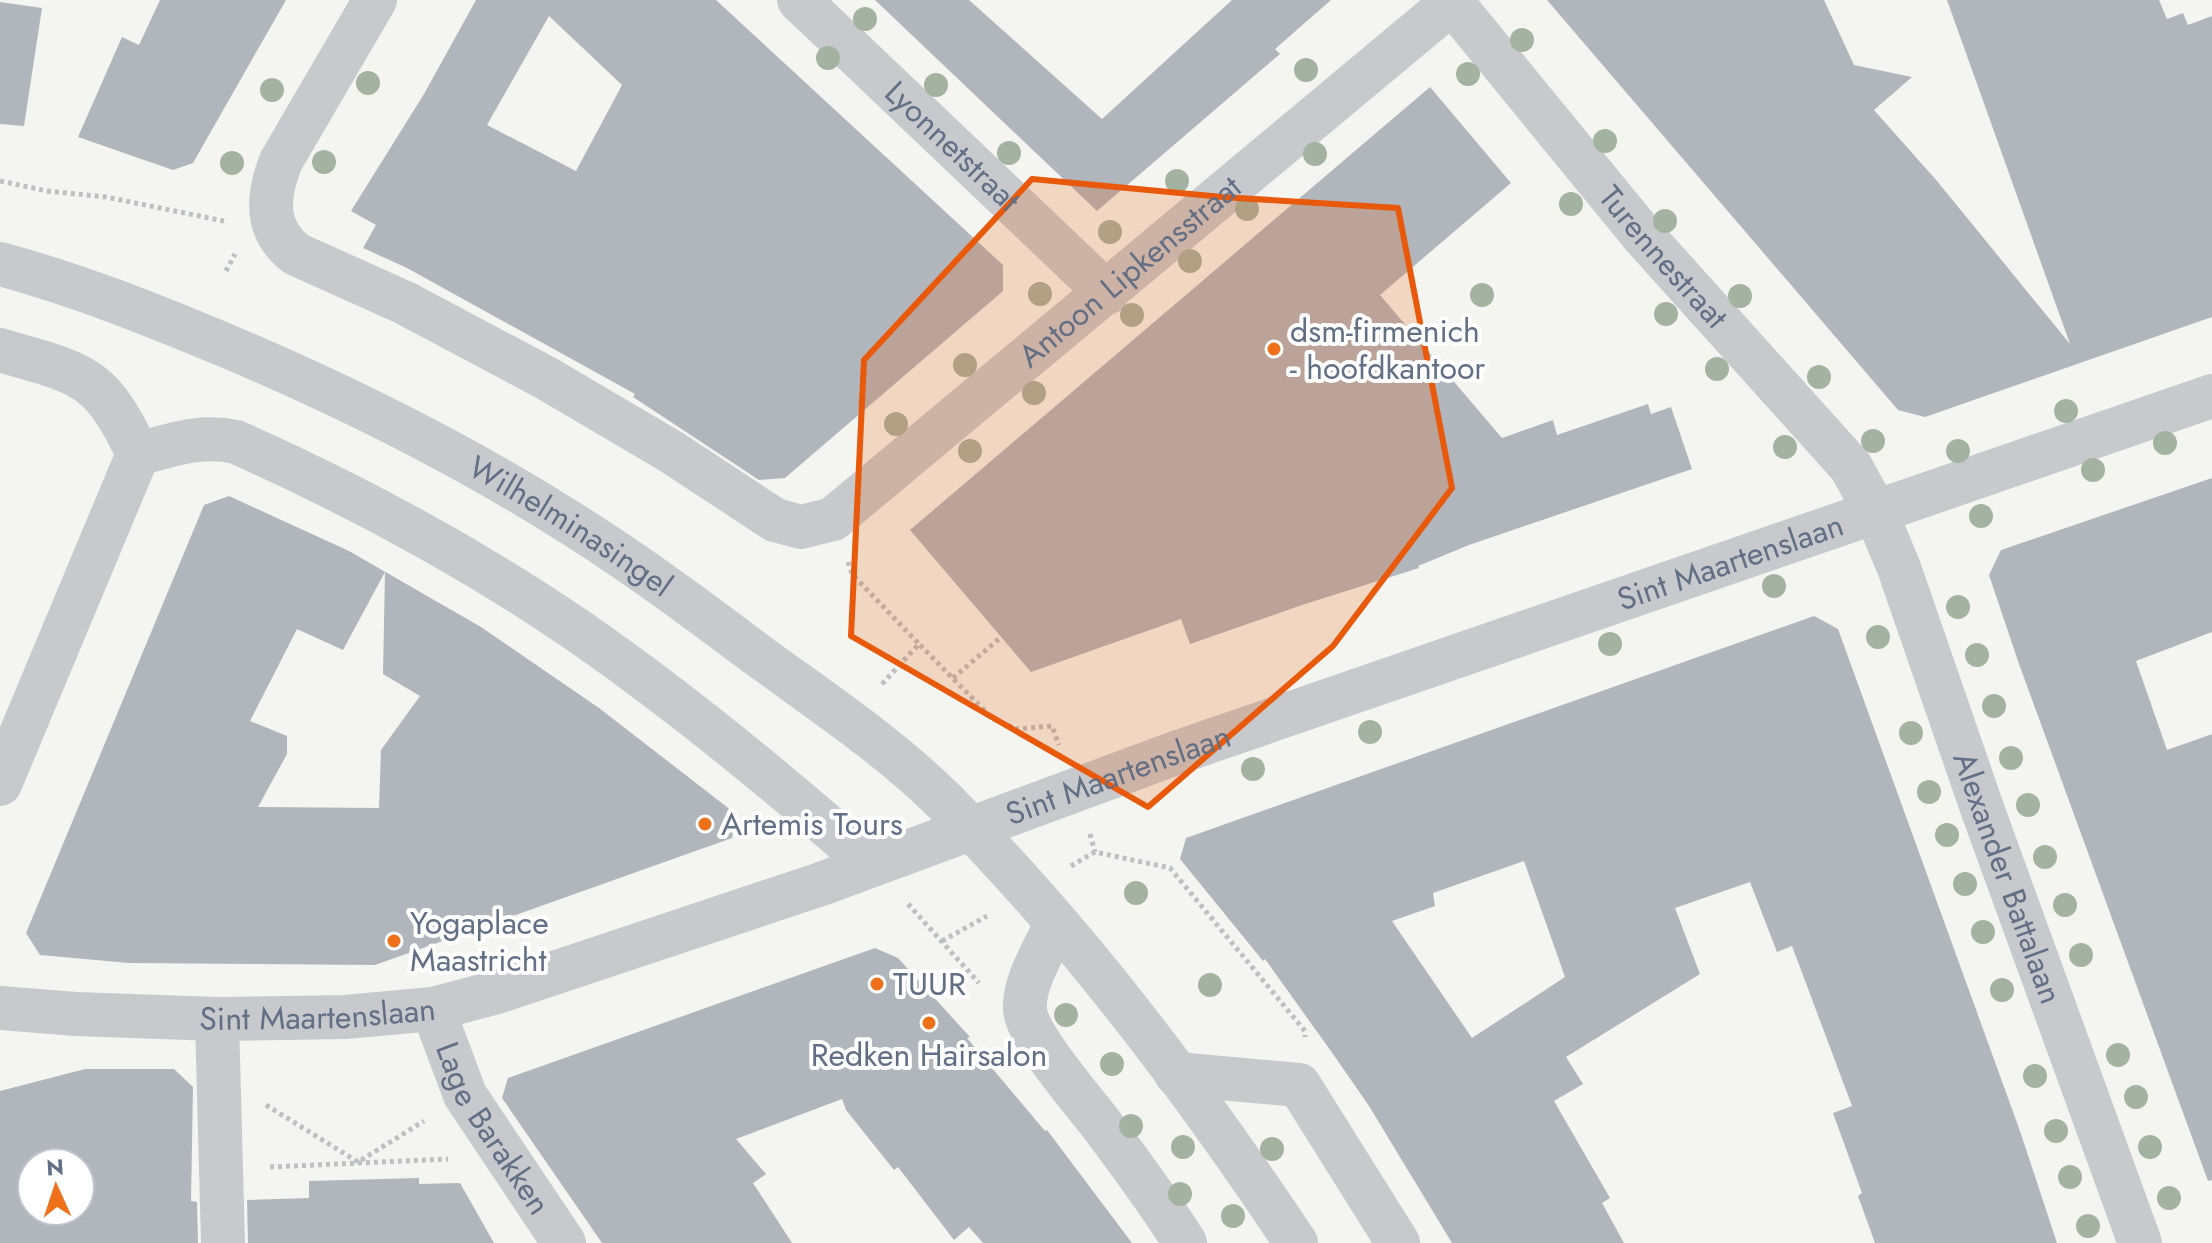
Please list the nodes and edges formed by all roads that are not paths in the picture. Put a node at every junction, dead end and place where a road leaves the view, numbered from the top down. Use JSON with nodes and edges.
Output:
{"nodes":[{"id":1,"x":375,"y":0,"type":"edge"},
{"id":2,"x":799,"y":0,"type":"edge"},
{"id":3,"x":1452,"y":1,"type":"edge"},
{"id":4,"x":0,"y":264,"type":"edge"},
{"id":5,"x":1107,"y":293,"type":"junction"},
{"id":6,"x":0,"y":350,"type":"edge"},
{"id":7,"x":2212,"y":396,"type":"edge"},
{"id":8,"x":138,"y":454,"type":"junction"},
{"id":9,"x":1876,"y":513,"type":"junction"},
{"id":10,"x":0,"y":784,"type":"edge"},
{"id":11,"x":970,"y":829,"type":"junction"},
{"id":12,"x":872,"y":865,"type":"junction"},
{"id":13,"x":1056,"y":924,"type":"junction"},
{"id":14,"x":0,"y":1008,"type":"edge"},
{"id":15,"x":433,"y":1009,"type":"junction"},
{"id":16,"x":217,"y":1019,"type":"junction"},
{"id":17,"x":1176,"y":1074,"type":"junction"},
{"id":18,"x":223,"y":1243,"type":"edge"},
{"id":19,"x":564,"y":1243,"type":"edge"},
{"id":20,"x":1185,"y":1243,"type":"edge"},
{"id":21,"x":1296,"y":1243,"type":"edge"},
{"id":22,"x":1398,"y":1243,"type":"edge"},
{"id":23,"x":2140,"y":1243,"type":"edge"}],
"edges":[{"from":1,"to":5,"type":"street","name":"Antoon Lipkensstraat"},
{"from":2,"to":5,"type":"street","name":"Lyonnetstraat"},
{"from":3,"to":5,"type":"street","name":"Antoon Lipkensstraat"},
{"from":3,"to":9,"type":"street","name":"Turennestraat"},
{"from":4,"to":11,"type":"street","name":"Wilhelminasingel"},
{"from":6,"to":8,"type":"street"},
{"from":7,"to":9,"type":"street","name":"Sint Maartenslaan"},
{"from":8,"to":10,"type":"street"},
{"from":8,"to":12,"type":"street"},
{"from":9,"to":11,"type":"street","name":"Sint Maartenslaan"},
{"from":9,"to":23,"type":"street","name":"Alexander Battalaan"},
{"from":11,"to":12,"type":"street","name":"Sint Maartenslaan"},
{"from":11,"to":13,"type":"street","name":"Wilhelminasingel"},
{"from":12,"to":15,"type":"street","name":"Sint Maartenslaan"},
{"from":13,"to":17,"type":"street","name":"Wilhelminasingel"},
{"from":13,"to":20,"type":"street"},
{"from":14,"to":16,"type":"street","name":"Sint Maartenslaan"},
{"from":15,"to":16,"type":"street","name":"Sint Maartenslaan"},
{"from":15,"to":19,"type":"street","name":"Lage Barakken"},
{"from":16,"to":18,"type":"street"},
{"from":17,"to":21,"type":"street","name":"Wilhelminasingel"},
{"from":17,"to":22,"type":"street"}]}
